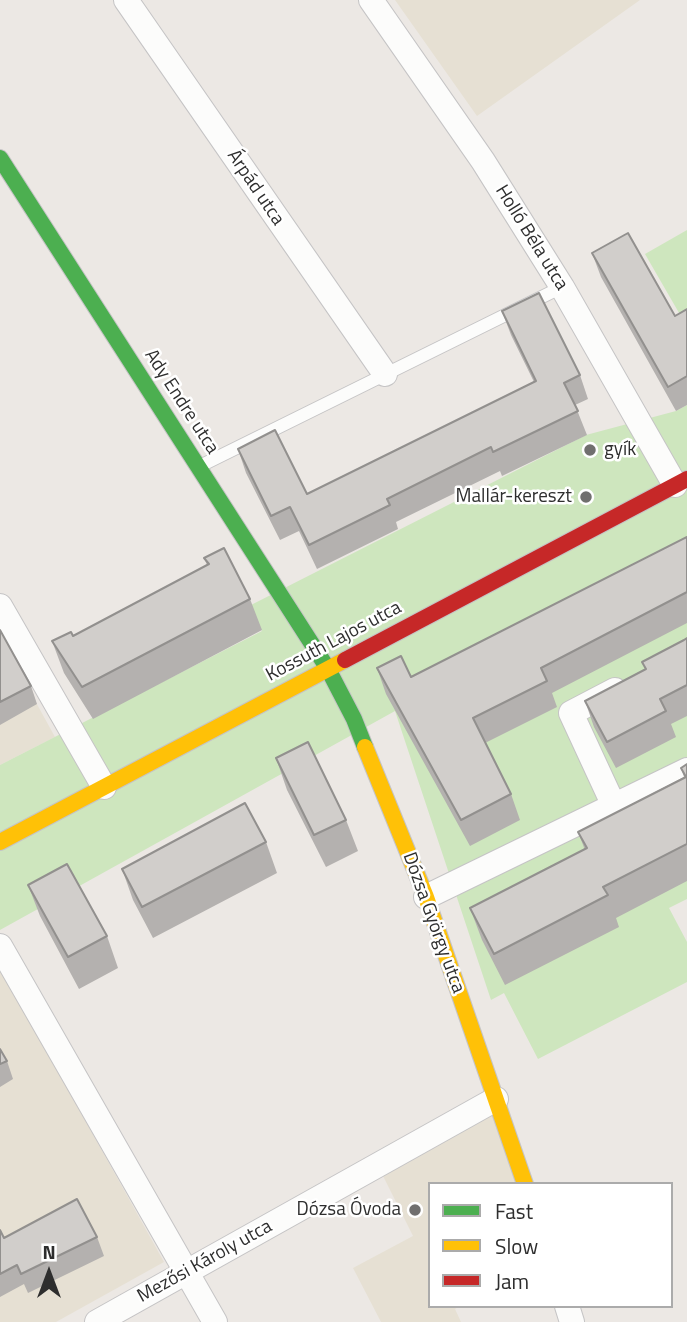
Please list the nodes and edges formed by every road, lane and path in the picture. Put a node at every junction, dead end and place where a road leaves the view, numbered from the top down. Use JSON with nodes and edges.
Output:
{"nodes":[{"id":1,"x":126,"y":0,"type":"edge"},
{"id":2,"x":371,"y":0,"type":"edge"},
{"id":3,"x":0,"y":158,"type":"edge"},
{"id":4,"x":562,"y":287,"type":"junction"},
{"id":5,"x":386,"y":374,"type":"junction"},
{"id":6,"x":198,"y":467,"type":"junction"},
{"id":7,"x":681,"y":482,"type":"edge"},
{"id":8,"x":0,"y":606,"type":"edge"},
{"id":9,"x":328,"y":668,"type":"junction"},
{"id":10,"x":640,"y":677,"type":"edge"},
{"id":11,"x":687,"y":771,"type":"edge"},
{"id":12,"x":104,"y":787,"type":"junction"},
{"id":13,"x":614,"y":806,"type":"junction"},
{"id":14,"x":0,"y":842,"type":"edge"},
{"id":15,"x":426,"y":897,"type":"junction"},
{"id":16,"x":0,"y":946,"type":"edge"},
{"id":17,"x":496,"y":1099,"type":"junction"},
{"id":18,"x":524,"y":1182,"type":"edge"},
{"id":19,"x":186,"y":1272,"type":"junction"},
{"id":20,"x":97,"y":1322,"type":"edge"},
{"id":21,"x":215,"y":1322,"type":"edge"}],
"edges":[{"from":1,"to":5,"type":"street","name":"Árpád utca"},
{"from":2,"to":4,"type":"street","name":"Holló Béla utca"},
{"from":3,"to":6,"type":"street","name":"Ady Endre utca"},
{"from":4,"to":5,"type":"lane"},
{"from":4,"to":7,"type":"street","name":"Holló Béla utca"},
{"from":5,"to":6,"type":"lane"},
{"from":6,"to":9,"type":"street","name":"Ady Endre utca"},
{"from":7,"to":9,"type":"street","name":"Kossuth Lajos utca"},
{"from":8,"to":12,"type":"street"},
{"from":9,"to":12,"type":"street","name":"Kossuth Lajos utca"},
{"from":9,"to":15,"type":"street","name":"Dózsa György utca"},
{"from":10,"to":13,"type":"street"},
{"from":11,"to":13,"type":"street"},
{"from":12,"to":14,"type":"street","name":"Kossuth Lajos utca"},
{"from":13,"to":15,"type":"street"},
{"from":15,"to":17,"type":"street","name":"Dózsa György utca"},
{"from":16,"to":19,"type":"street"},
{"from":17,"to":18,"type":"street","name":"Dózsa György utca"},
{"from":17,"to":19,"type":"street","name":"Mezősi Károly utca"},
{"from":19,"to":20,"type":"street","name":"Mezősi Károly utca"},
{"from":19,"to":21,"type":"street"}]}
